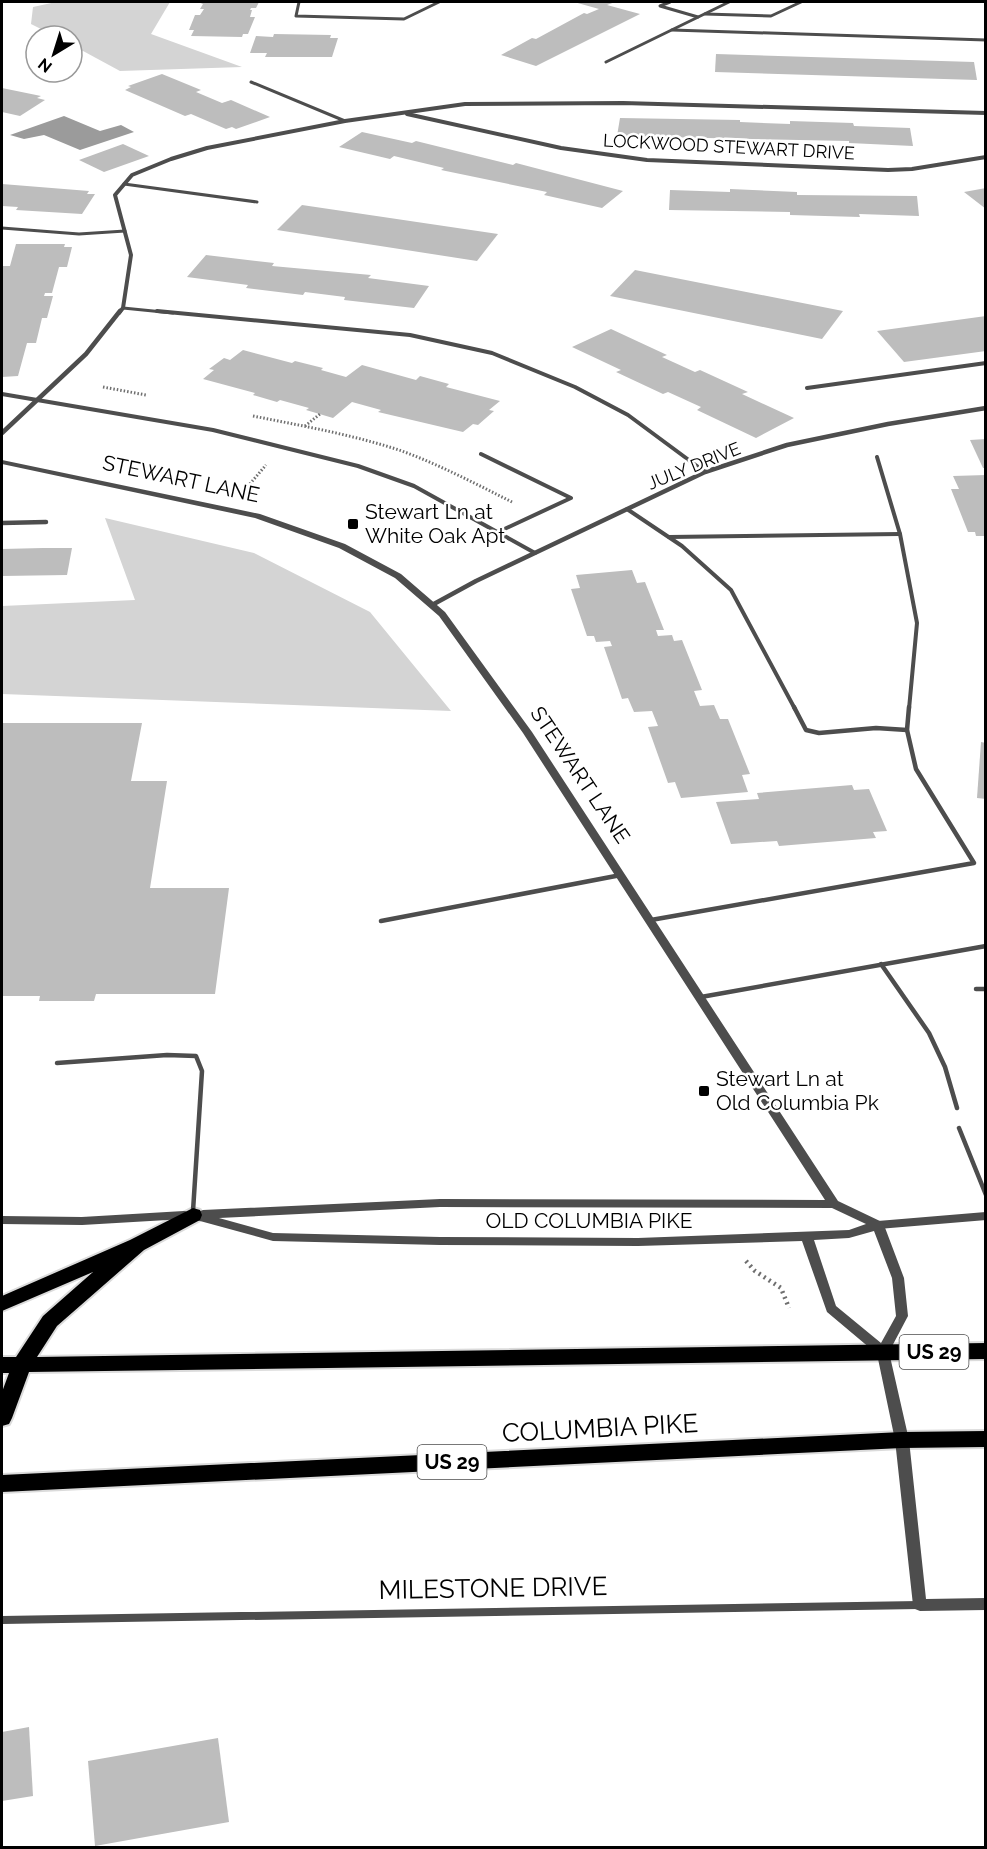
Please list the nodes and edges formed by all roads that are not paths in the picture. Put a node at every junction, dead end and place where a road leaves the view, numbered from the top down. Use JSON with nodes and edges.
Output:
{"nodes":[{"id":1,"x":299,"y":2,"type":"edge"},
{"id":2,"x":439,"y":2,"type":"edge"},
{"id":3,"x":670,"y":2,"type":"edge"},
{"id":4,"x":729,"y":2,"type":"edge"},
{"id":5,"x":801,"y":2,"type":"edge"},
{"id":6,"x":704,"y":14,"type":"junction"},
{"id":7,"x":698,"y":17,"type":"junction"},
{"id":8,"x":672,"y":30,"type":"junction"},
{"id":9,"x":986,"y":40,"type":"edge"},
{"id":10,"x":606,"y":62,"type":"dead end"},
{"id":11,"x":251,"y":82,"type":"dead end"},
{"id":12,"x":401,"y":113,"type":"junction"},
{"id":13,"x":986,"y":114,"type":"edge"},
{"id":14,"x":345,"y":121,"type":"junction"},
{"id":15,"x":986,"y":157,"type":"edge"},
{"id":16,"x":124,"y":184,"type":"junction"},
{"id":17,"x":256,"y":202,"type":"dead end"},
{"id":18,"x":2,"y":228,"type":"edge"},
{"id":19,"x":125,"y":231,"type":"junction"},
{"id":20,"x":123,"y":308,"type":"junction"},
{"id":21,"x":986,"y":363,"type":"edge"},
{"id":22,"x":807,"y":388,"type":"dead end"},
{"id":23,"x":2,"y":394,"type":"edge"},
{"id":24,"x":36,"y":400,"type":"junction"},
{"id":25,"x":986,"y":408,"type":"edge"},
{"id":26,"x":2,"y":433,"type":"edge"},
{"id":27,"x":481,"y":454,"type":"dead end"},
{"id":28,"x":877,"y":457,"type":"dead end"},
{"id":29,"x":2,"y":462,"type":"edge"},
{"id":30,"x":705,"y":472,"type":"junction"},
{"id":31,"x":627,"y":509,"type":"junction"},
{"id":32,"x":46,"y":522,"type":"dead end"},
{"id":33,"x":2,"y":523,"type":"edge"},
{"id":34,"x":498,"y":532,"type":"junction"},
{"id":35,"x":900,"y":534,"type":"junction"},
{"id":36,"x":669,"y":537,"type":"junction"},
{"id":37,"x":535,"y":553,"type":"junction"},
{"id":38,"x":432,"y":605,"type":"junction"},
{"id":39,"x":907,"y":730,"type":"junction"},
{"id":40,"x":621,"y":875,"type":"junction"},
{"id":41,"x":651,"y":920,"type":"junction"},
{"id":42,"x":381,"y":921,"type":"dead end"},
{"id":43,"x":986,"y":946,"type":"edge"},
{"id":44,"x":881,"y":964,"type":"junction"},
{"id":45,"x":976,"y":989,"type":"dead end"},
{"id":46,"x":986,"y":989,"type":"edge"},
{"id":47,"x":701,"y":997,"type":"junction"},
{"id":48,"x":57,"y":1063,"type":"dead end"},
{"id":49,"x":957,"y":1108,"type":"dead end"},
{"id":50,"x":959,"y":1128,"type":"dead end"},
{"id":51,"x":986,"y":1195,"type":"edge"},
{"id":52,"x":834,"y":1204,"type":"junction"},
{"id":53,"x":193,"y":1215,"type":"junction"},
{"id":54,"x":986,"y":1216,"type":"edge"},
{"id":55,"x":2,"y":1220,"type":"edge"},
{"id":56,"x":878,"y":1225,"type":"junction"},
{"id":57,"x":807,"y":1236,"type":"junction"},
{"id":58,"x":137,"y":1245,"type":"junction"},
{"id":59,"x":2,"y":1304,"type":"edge"},
{"id":60,"x":986,"y":1351,"type":"edge"},
{"id":61,"x":882,"y":1352,"type":"junction"},
{"id":62,"x":22,"y":1364,"type":"junction"},
{"id":63,"x":2,"y":1365,"type":"edge"},
{"id":64,"x":2,"y":1418,"type":"edge"},
{"id":65,"x":986,"y":1439,"type":"edge"},
{"id":66,"x":902,"y":1440,"type":"junction"},
{"id":67,"x":2,"y":1484,"type":"edge"},
{"id":68,"x":986,"y":1604,"type":"edge"},
{"id":69,"x":920,"y":1605,"type":"junction"},
{"id":70,"x":2,"y":1620,"type":"edge"}],
"edges":[{"from":1,"to":2,"type":"lane"},
{"from":3,"to":7,"type":"lane"},
{"from":4,"to":6,"type":"lane"},
{"from":5,"to":6,"type":"lane"},
{"from":6,"to":7,"type":"lane"},
{"from":7,"to":8,"type":"lane"},
{"from":8,"to":9,"type":"lane"},
{"from":8,"to":10,"type":"lane"},
{"from":11,"to":14,"type":"lane"},
{"from":12,"to":13,"type":"street","name":"LOCKWOOD STEWART DRIVE"},
{"from":12,"to":14,"type":"street","name":"LOCKWOOD STEWART DRIVE"},
{"from":12,"to":15,"type":"street","name":"LOCKWOOD STEWART DRIVE"},
{"from":14,"to":16,"type":"street","name":"LOCKWOOD STEWART DRIVE"},
{"from":16,"to":17,"type":"lane"},
{"from":16,"to":19,"type":"street"},
{"from":18,"to":19,"type":"lane"},
{"from":19,"to":20,"type":"street"},
{"from":20,"to":24,"type":"street"},
{"from":20,"to":30,"type":"lane"},
{"from":21,"to":22,"type":"lane"},
{"from":23,"to":24,"type":"lane"},
{"from":24,"to":26,"type":"street"},
{"from":24,"to":34,"type":"lane"},
{"from":25,"to":30,"type":"street","name":"JULY DRIVE"},
{"from":27,"to":34,"type":"lane"},
{"from":28,"to":35,"type":"lane"},
{"from":29,"to":38,"type":"street","name":"STEWART LANE"},
{"from":30,"to":31,"type":"street","name":"JULY DRIVE"},
{"from":31,"to":36,"type":"lane"},
{"from":31,"to":37,"type":"street","name":"JULY DRIVE"},
{"from":32,"to":33,"type":"street"},
{"from":34,"to":37,"type":"lane"},
{"from":35,"to":36,"type":"lane"},
{"from":35,"to":39,"type":"lane"},
{"from":36,"to":39,"type":"lane"},
{"from":37,"to":38,"type":"street","name":"JULY DRIVE"},
{"from":38,"to":40,"type":"street","name":"STEWART LANE"},
{"from":39,"to":41,"type":"lane"},
{"from":40,"to":41,"type":"street","name":"STEWART LANE"},
{"from":40,"to":42,"type":"lane"},
{"from":41,"to":47,"type":"street","name":"STEWART LANE"},
{"from":43,"to":44,"type":"lane"},
{"from":44,"to":47,"type":"lane"},
{"from":44,"to":49,"type":"lane"},
{"from":45,"to":46,"type":"lane"},
{"from":47,"to":52,"type":"street","name":"STEWART LANE"},
{"from":48,"to":53,"type":"lane"},
{"from":50,"to":51,"type":"lane"},
{"from":52,"to":53,"type":"street","name":"OLD COLUMBIA PIKE"},
{"from":52,"to":56,"type":"street"},
{"from":53,"to":55,"type":"street","name":"OLD COLUMBIA PIKE"},
{"from":53,"to":57,"type":"street","name":"OLD COLUMBIA PIKE"},
{"from":53,"to":58,"type":"highway"},
{"from":54,"to":56,"type":"street","name":"OLD COLUMBIA PIKE"},
{"from":56,"to":57,"type":"street","name":"OLD COLUMBIA PIKE"},
{"from":56,"to":61,"type":"street"},
{"from":57,"to":61,"type":"street"},
{"from":58,"to":59,"type":"highway"},
{"from":58,"to":62,"type":"highway"},
{"from":60,"to":61,"type":"highway","number":"US 29"},
{"from":61,"to":62,"type":"highway","number":"US 29"},
{"from":61,"to":66,"type":"street"},
{"from":62,"to":63,"type":"highway","number":"US 29"},
{"from":62,"to":64,"type":"highway"},
{"from":65,"to":66,"type":"highway","name":"COLUMBIA PIKE","number":"US 29"},
{"from":66,"to":67,"type":"highway","name":"COLUMBIA PIKE","number":"US 29"},
{"from":66,"to":69,"type":"street"},
{"from":68,"to":69,"type":"street","name":"MILESTONE DRIVE"},
{"from":69,"to":70,"type":"street","name":"MILESTONE DRIVE"}]}
